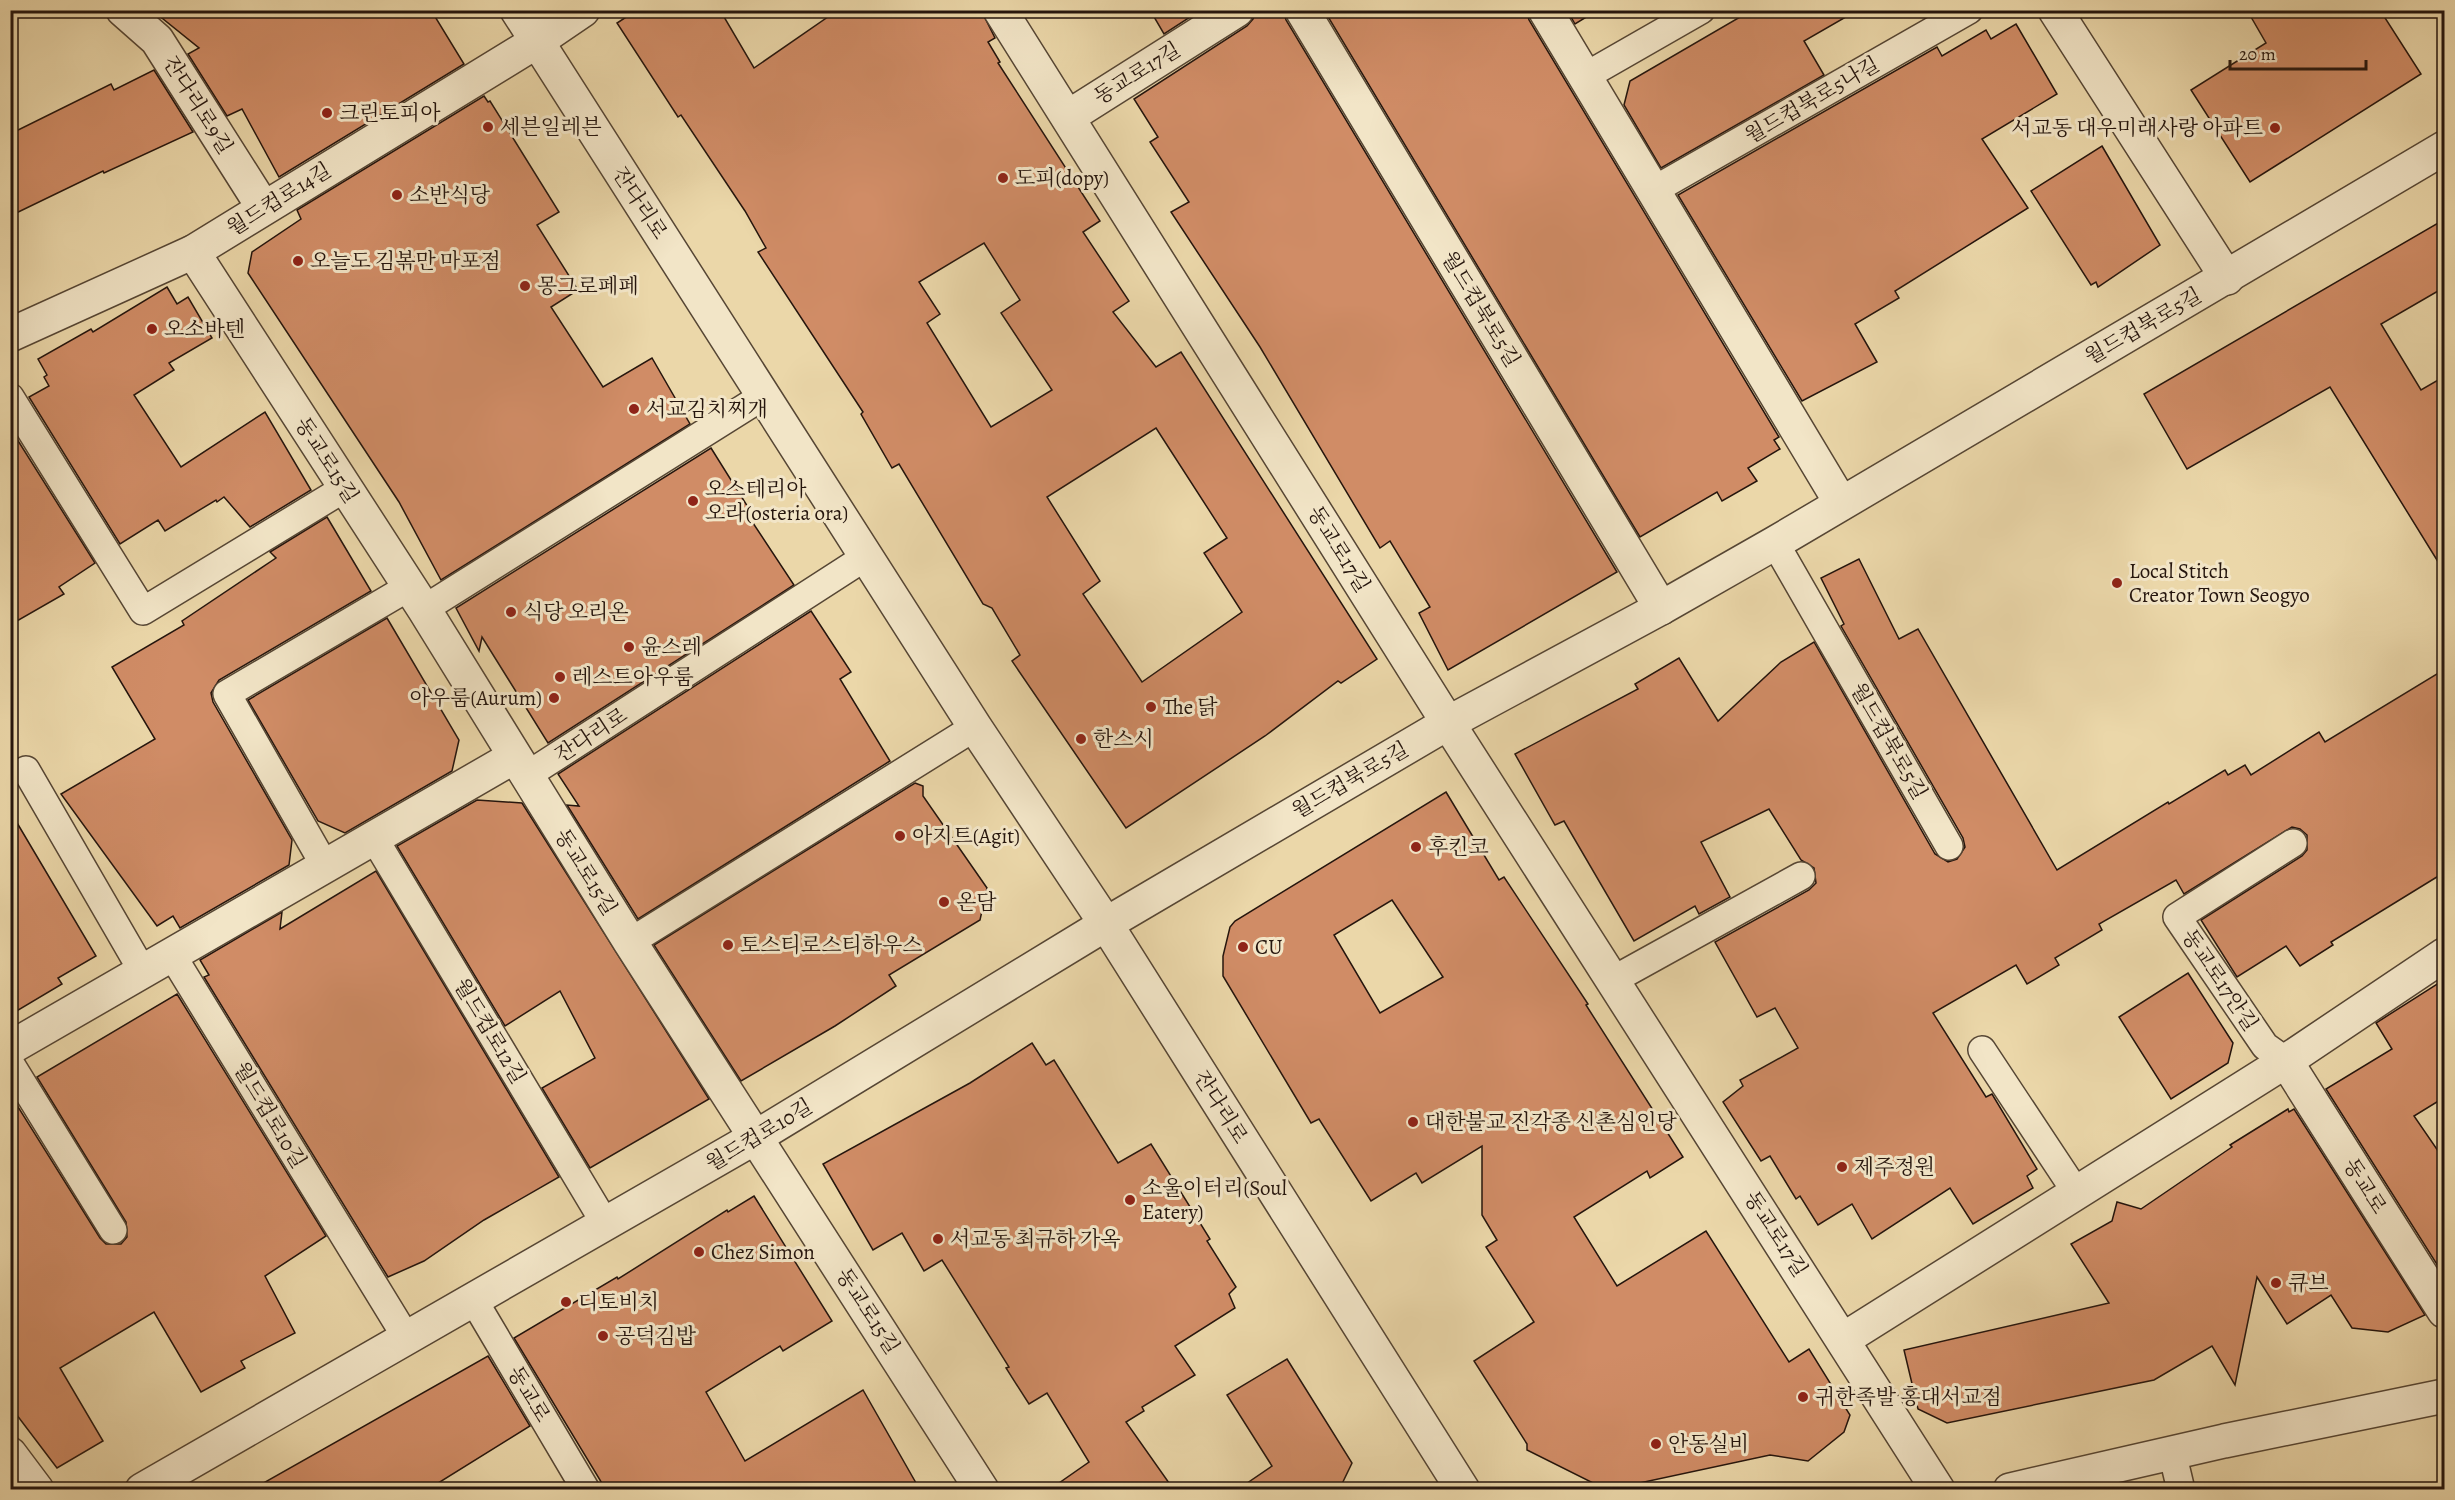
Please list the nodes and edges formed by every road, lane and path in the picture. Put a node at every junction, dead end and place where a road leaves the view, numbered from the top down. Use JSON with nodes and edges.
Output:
{"nodes":[{"id":1,"x":123,"y":10,"type":"edge"},
{"id":2,"x":517,"y":10,"type":"edge"},
{"id":3,"x":583,"y":10,"type":"edge"},
{"id":4,"x":1000,"y":10,"type":"edge"},
{"id":5,"x":1237,"y":10,"type":"edge"},
{"id":6,"x":1302,"y":10,"type":"edge"},
{"id":7,"x":1545,"y":10,"type":"edge"},
{"id":8,"x":1701,"y":10,"type":"edge"},
{"id":9,"x":1969,"y":10,"type":"edge"},
{"id":10,"x":2055,"y":10,"type":"edge"},
{"id":11,"x":536,"y":42,"type":"junction"},
{"id":12,"x":1584,"y":77,"type":"junction"},
{"id":13,"x":1068,"y":117,"type":"junction"},
{"id":14,"x":2445,"y":148,"type":"edge"},
{"id":15,"x":1654,"y":190,"type":"junction"},
{"id":16,"x":263,"y":207,"type":"junction"},
{"id":17,"x":193,"y":252,"type":"junction"},
{"id":18,"x":2227,"y":278,"type":"junction"},
{"id":19,"x":10,"y":335,"type":"edge"},
{"id":20,"x":765,"y":395,"type":"junction"},
{"id":21,"x":10,"y":397,"type":"edge"},
{"id":22,"x":345,"y":488,"type":"junction"},
{"id":23,"x":1841,"y":502,"type":"junction"},
{"id":24,"x":1775,"y":543,"type":"junction"},
{"id":25,"x":867,"y":556,"type":"junction"},
{"id":26,"x":416,"y":598,"type":"junction"},
{"id":27,"x":1661,"y":608,"type":"junction"},
{"id":28,"x":1448,"y":723,"type":"junction"},
{"id":29,"x":975,"y":727,"type":"junction"},
{"id":30,"x":520,"y":767,"type":"junction"},
{"id":31,"x":26,"y":770,"type":"dead end"},
{"id":32,"x":374,"y":838,"type":"junction"},
{"id":33,"x":2293,"y":843,"type":"dead end"},
{"id":34,"x":1949,"y":846,"type":"dead end"},
{"id":35,"x":325,"y":866,"type":"junction"},
{"id":36,"x":1801,"y":876,"type":"dead end"},
{"id":37,"x":1107,"y":924,"type":"junction"},
{"id":38,"x":630,"y":942,"type":"junction"},
{"id":39,"x":172,"y":955,"type":"junction"},
{"id":40,"x":2445,"y":955,"type":"edge"},
{"id":41,"x":143,"y":972,"type":"junction"},
{"id":42,"x":1613,"y":980,"type":"junction"},
{"id":43,"x":10,"y":1048,"type":"edge"},
{"id":44,"x":1982,"y":1050,"type":"dead end"},
{"id":45,"x":2286,"y":1061,"type":"junction"},
{"id":46,"x":10,"y":1063,"type":"edge"},
{"id":47,"x":756,"y":1137,"type":"junction"},
{"id":48,"x":2076,"y":1192,"type":"junction"},
{"id":49,"x":606,"y":1225,"type":"junction"},
{"id":50,"x":113,"y":1230,"type":"dead end"},
{"id":51,"x":473,"y":1299,"type":"junction"},
{"id":52,"x":2445,"y":1311,"type":"edge"},
{"id":53,"x":406,"y":1336,"type":"junction"},
{"id":54,"x":1844,"y":1339,"type":"junction"},
{"id":55,"x":2445,"y":1396,"type":"edge"},
{"id":56,"x":2172,"y":1452,"type":"junction"},
{"id":57,"x":10,"y":1454,"type":"edge"},
{"id":58,"x":37,"y":1490,"type":"edge"},
{"id":59,"x":142,"y":1490,"type":"edge"},
{"id":60,"x":586,"y":1490,"type":"edge"},
{"id":61,"x":982,"y":1490,"type":"edge"},
{"id":62,"x":1463,"y":1490,"type":"edge"},
{"id":63,"x":1938,"y":1490,"type":"edge"},
{"id":64,"x":2010,"y":1490,"type":"edge"},
{"id":65,"x":2181,"y":1490,"type":"edge"}],
"edges":[{"from":1,"to":16,"type":"street","name":"잔다리로9길"},
{"from":2,"to":11,"type":"street","name":"잔다리로"},
{"from":3,"to":11,"type":"street","name":"월드컵로14길"},
{"from":4,"to":13,"type":"street","name":"동교로17길"},
{"from":5,"to":13,"type":"street","name":"동교로17길"},
{"from":6,"to":27,"type":"street","name":"월드컵북로5길"},
{"from":7,"to":12,"type":"street"},
{"from":8,"to":12,"type":"lane"},
{"from":9,"to":15,"type":"lane","name":"월드컵북로5나길"},
{"from":10,"to":18,"type":"street"},
{"from":11,"to":16,"type":"street","name":"월드컵로14길"},
{"from":11,"to":20,"type":"street","name":"잔다리로"},
{"from":12,"to":15,"type":"street"},
{"from":13,"to":28,"type":"street","name":"동교로17길"},
{"from":14,"to":18,"type":"street","name":"월드컵북로5길"},
{"from":15,"to":23,"type":"street"},
{"from":16,"to":17,"type":"street","name":"월드컵로14길"},
{"from":17,"to":19,"type":"street","name":"월드컵로14길"},
{"from":17,"to":22,"type":"street","name":"동교로15길"},
{"from":18,"to":23,"type":"street","name":"월드컵북로5길"},
{"from":20,"to":25,"type":"street","name":"잔다리로"},
{"from":20,"to":26,"type":"lane"},
{"from":21,"to":22,"type":"lane"},
{"from":22,"to":26,"type":"street","name":"동교로15길"},
{"from":23,"to":24,"type":"street","name":"월드컵북로5길"},
{"from":24,"to":27,"type":"street","name":"월드컵북로5길"},
{"from":24,"to":34,"type":"lane","name":"월드컵북로5길"},
{"from":25,"to":29,"type":"street","name":"잔다리로"},
{"from":25,"to":30,"type":"lane","name":"잔다리로"},
{"from":26,"to":30,"type":"street","name":"동교로15길"},
{"from":26,"to":35,"type":"lane"},
{"from":27,"to":28,"type":"street","name":"월드컵북로5길"},
{"from":28,"to":37,"type":"street","name":"월드컵북로5길"},
{"from":28,"to":42,"type":"street","name":"동교로17길"},
{"from":29,"to":37,"type":"street","name":"잔다리로"},
{"from":29,"to":38,"type":"lane"},
{"from":30,"to":32,"type":"street"},
{"from":30,"to":38,"type":"street","name":"동교로15길"},
{"from":31,"to":41,"type":"lane"},
{"from":32,"to":35,"type":"street"},
{"from":32,"to":49,"type":"lane","name":"월드컵로12길"},
{"from":33,"to":45,"type":"lane","name":"동교로17안길"},
{"from":35,"to":39,"type":"street"},
{"from":36,"to":42,"type":"lane"},
{"from":37,"to":47,"type":"street","name":"월드컵로10길"},
{"from":37,"to":62,"type":"street","name":"잔다리로"},
{"from":38,"to":47,"type":"street","name":"동교로15길"},
{"from":39,"to":41,"type":"street"},
{"from":39,"to":53,"type":"lane","name":"월드컵로10길"},
{"from":40,"to":45,"type":"street"},
{"from":41,"to":43,"type":"street"},
{"from":42,"to":54,"type":"street","name":"동교로17길"},
{"from":44,"to":48,"type":"lane"},
{"from":45,"to":48,"type":"street"},
{"from":45,"to":52,"type":"street","name":"동교로"},
{"from":46,"to":50,"type":"lane"},
{"from":47,"to":49,"type":"street","name":"월드컵로10길"},
{"from":47,"to":61,"type":"street","name":"동교로15길"},
{"from":48,"to":54,"type":"street"},
{"from":49,"to":51,"type":"street","name":"월드컵로10길"},
{"from":51,"to":53,"type":"street","name":"월드컵로10길"},
{"from":51,"to":60,"type":"lane","name":"동교로"},
{"from":53,"to":59,"type":"street","name":"월드컵로10길"},
{"from":54,"to":63,"type":"street","name":"동교로17길"},
{"from":55,"to":56,"type":"street"},
{"from":56,"to":64,"type":"street"},
{"from":56,"to":65,"type":"lane"},
{"from":57,"to":58,"type":"street"}]}
